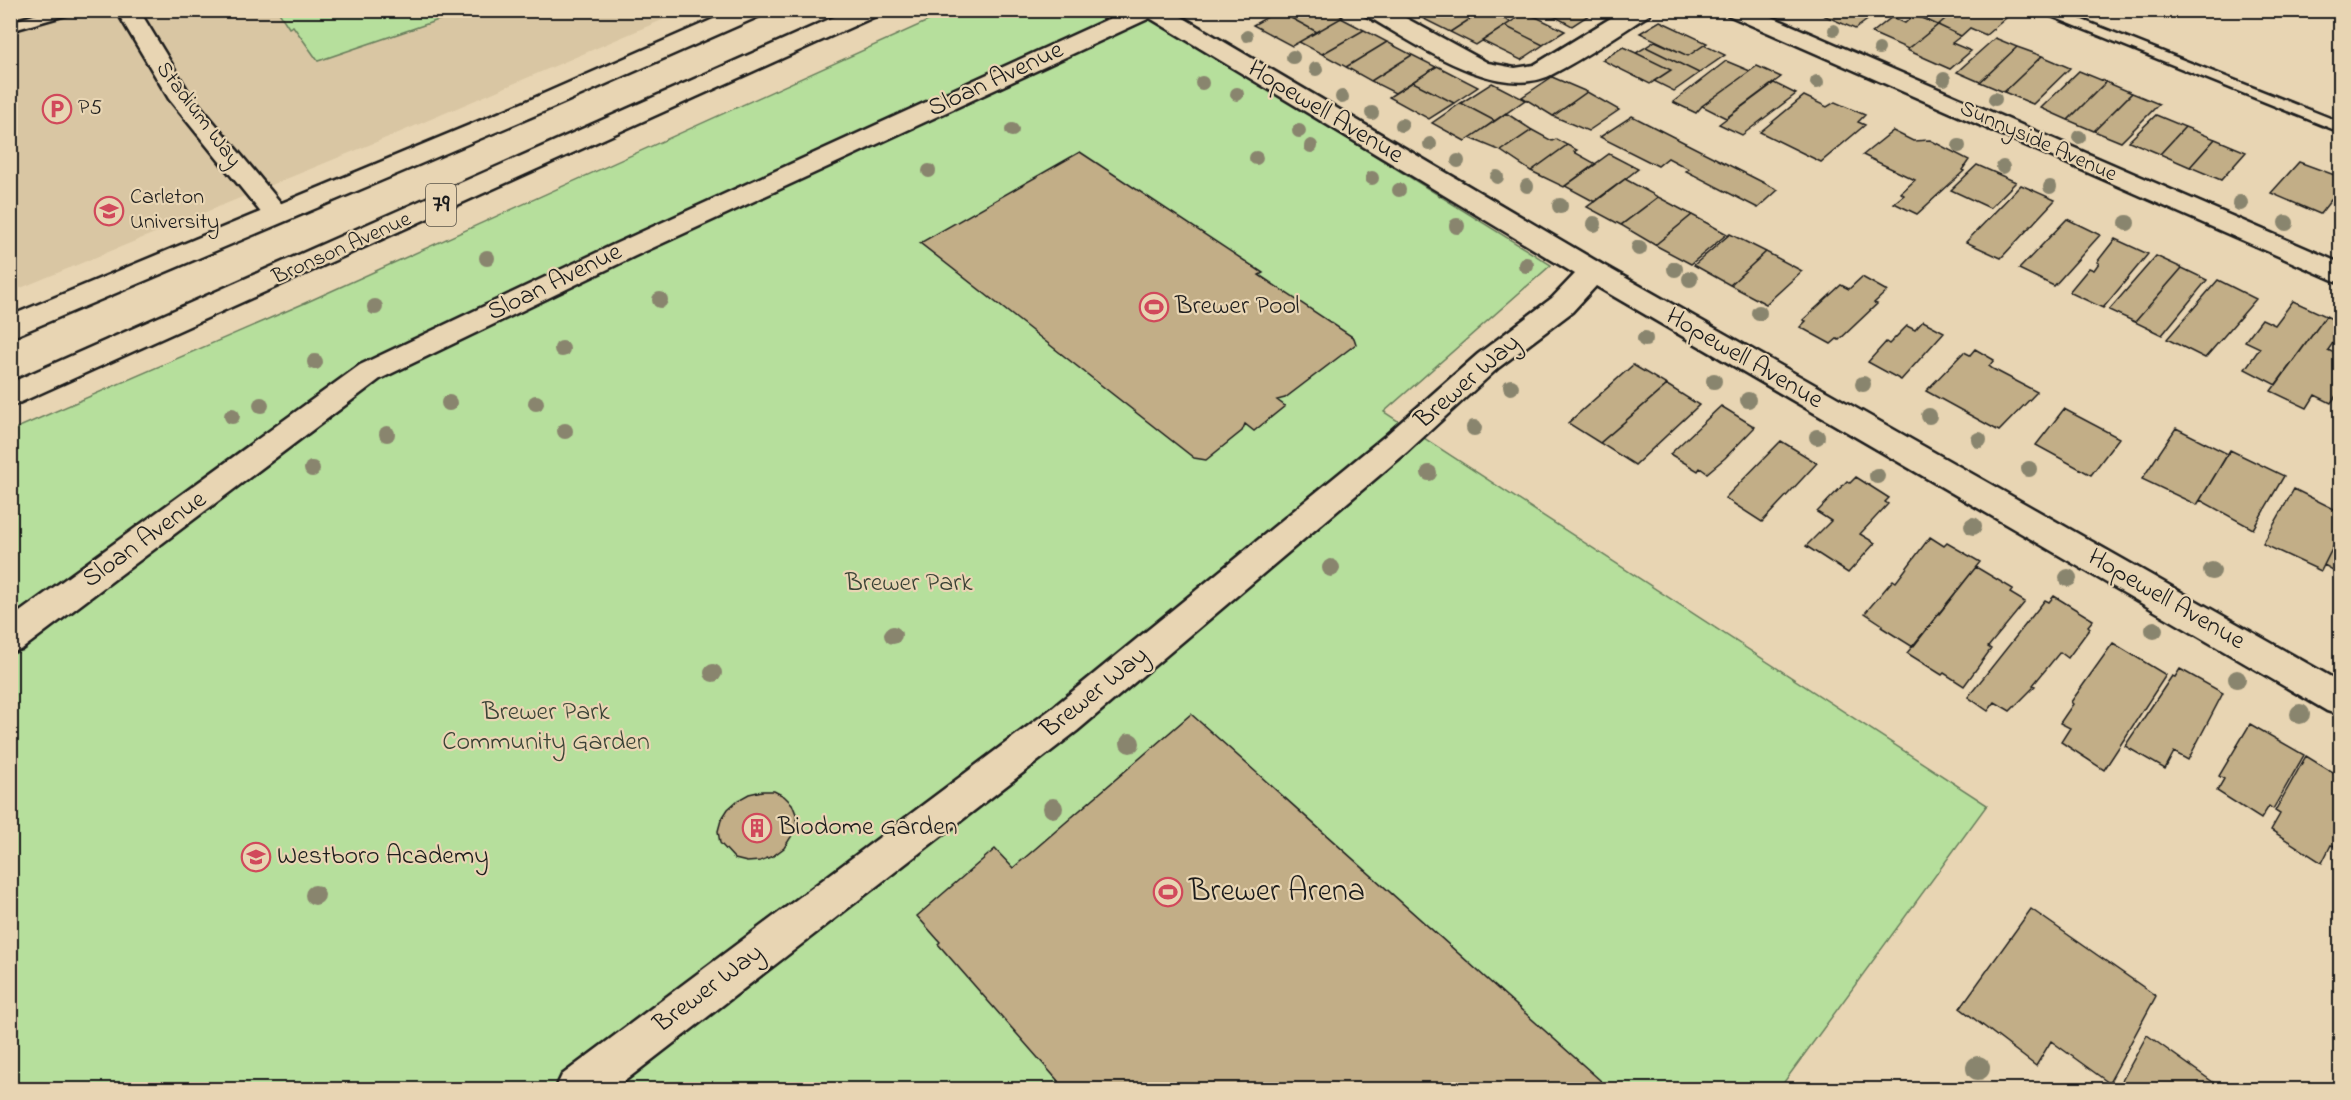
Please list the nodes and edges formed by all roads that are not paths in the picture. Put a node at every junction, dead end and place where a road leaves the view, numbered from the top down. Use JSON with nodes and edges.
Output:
{"nodes":[{"id":1,"x":68,"y":10,"type":"edge"},
{"id":2,"x":127,"y":10,"type":"edge"},
{"id":3,"x":754,"y":10,"type":"edge"},
{"id":4,"x":870,"y":10,"type":"edge"},
{"id":5,"x":1148,"y":10,"type":"edge"},
{"id":6,"x":1153,"y":10,"type":"edge"},
{"id":7,"x":1373,"y":10,"type":"edge"},
{"id":8,"x":1641,"y":10,"type":"edge"},
{"id":9,"x":1736,"y":10,"type":"edge"},
{"id":10,"x":2043,"y":10,"type":"edge"},
{"id":11,"x":10,"y":27,"type":"edge"},
{"id":12,"x":2340,"y":127,"type":"edge"},
{"id":13,"x":276,"y":214,"type":"junction"},
{"id":14,"x":1593,"y":272,"type":"junction"},
{"id":15,"x":2340,"y":274,"type":"edge"},
{"id":16,"x":10,"y":328,"type":"edge"},
{"id":17,"x":10,"y":396,"type":"edge"},
{"id":18,"x":10,"y":639,"type":"edge"},
{"id":19,"x":2340,"y":700,"type":"edge"},
{"id":20,"x":577,"y":1089,"type":"edge"}],
"edges":[{"from":1,"to":11,"type":"lane"},
{"from":2,"to":13,"type":"street","name":"Stadium Way"},
{"from":3,"to":13,"type":"street","number":"79"},
{"from":4,"to":17,"type":"street","name":"Bronson Avenue","number":"79"},
{"from":5,"to":18,"type":"street","name":"Sloan Avenue"},
{"from":6,"to":14,"type":"street","name":"Hopewell Avenue"},
{"from":7,"to":8,"type":"street"},
{"from":9,"to":15,"type":"street","name":"Sunnyside Avenue"},
{"from":10,"to":12,"type":"lane"},
{"from":13,"to":16,"type":"street","number":"79"},
{"from":14,"to":19,"type":"street","name":"Hopewell Avenue"},
{"from":14,"to":20,"type":"street","name":"Brewer Way"}]}
